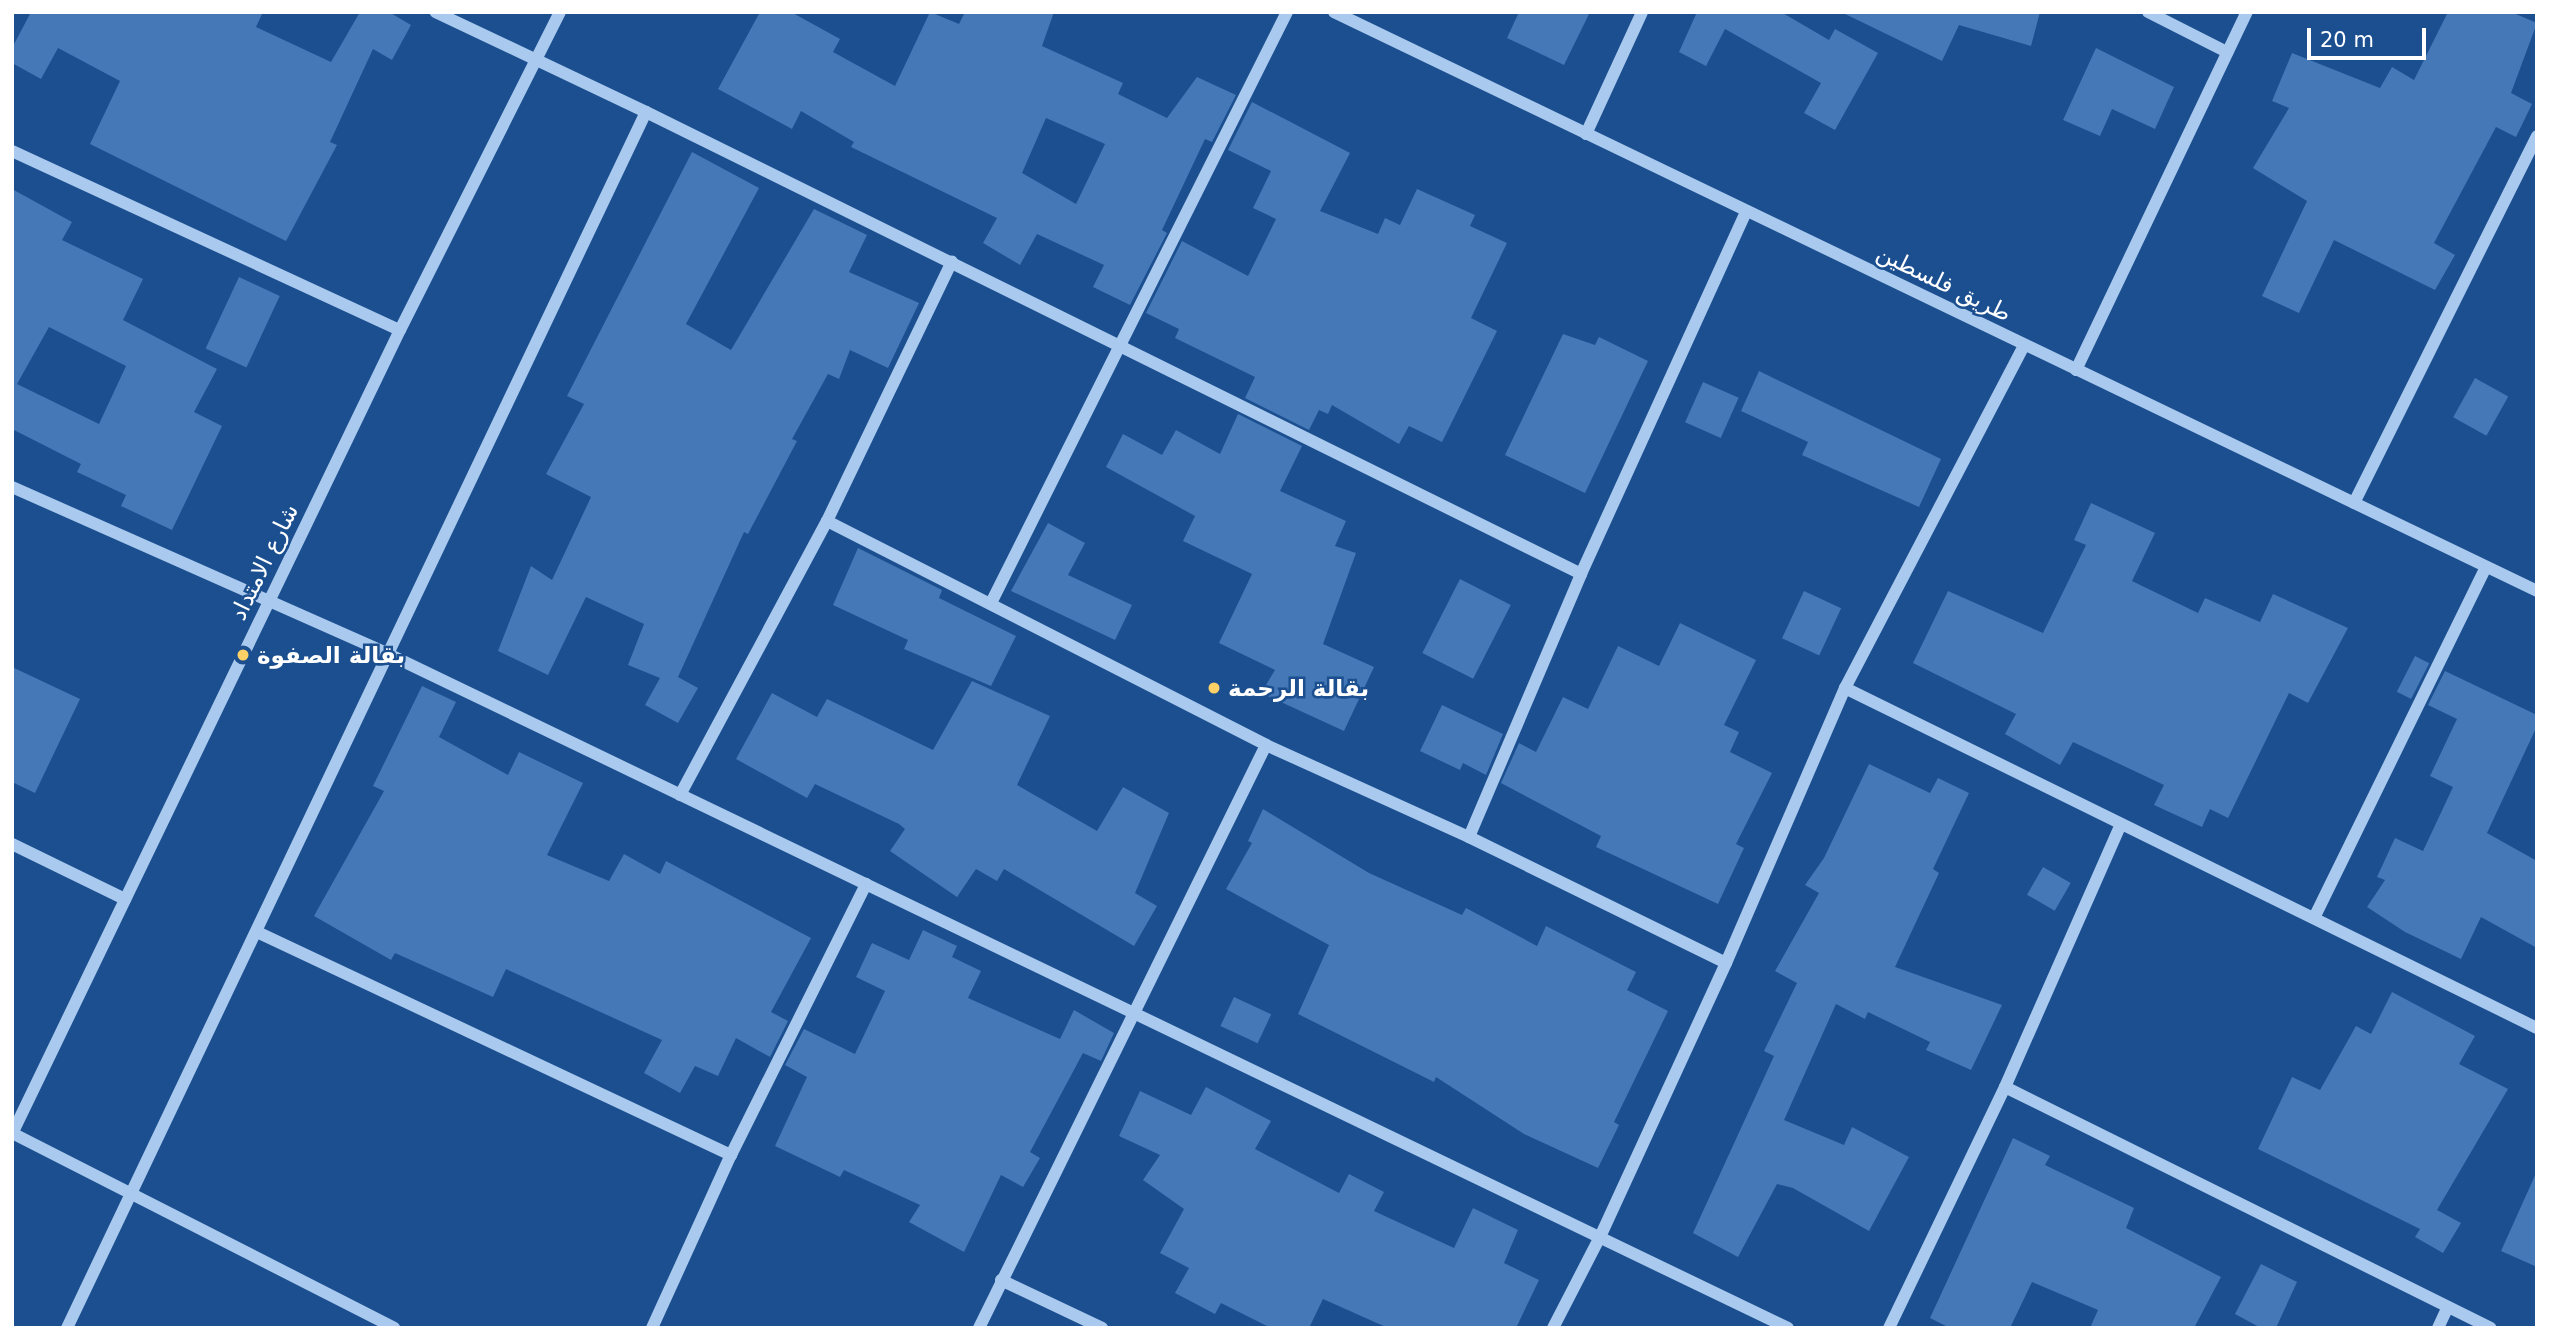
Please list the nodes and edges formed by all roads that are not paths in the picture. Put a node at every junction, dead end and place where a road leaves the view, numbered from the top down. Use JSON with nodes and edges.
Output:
{"nodes":[{"id":1,"x":435,"y":12,"type":"edge"},
{"id":2,"x":560,"y":12,"type":"edge"},
{"id":3,"x":1287,"y":12,"type":"edge"},
{"id":4,"x":1334,"y":12,"type":"edge"},
{"id":5,"x":1642,"y":12,"type":"edge"},
{"id":6,"x":2148,"y":12,"type":"edge"},
{"id":7,"x":2247,"y":12,"type":"edge"},
{"id":8,"x":2227,"y":52,"type":"junction"},
{"id":9,"x":534,"y":60,"type":"junction"},
{"id":10,"x":646,"y":112,"type":"junction"},
{"id":11,"x":1586,"y":134,"type":"junction"},
{"id":12,"x":2537,"y":136,"type":"edge"},
{"id":13,"x":12,"y":151,"type":"edge"},
{"id":14,"x":1746,"y":212,"type":"junction"},
{"id":15,"x":951,"y":261,"type":"junction"},
{"id":16,"x":400,"y":330,"type":"junction"},
{"id":17,"x":2024,"y":345,"type":"junction"},
{"id":18,"x":1119,"y":346,"type":"junction"},
{"id":19,"x":2076,"y":370,"type":"junction"},
{"id":20,"x":12,"y":487,"type":"edge"},
{"id":21,"x":2354,"y":503,"type":"junction"},
{"id":22,"x":827,"y":521,"type":"junction"},
{"id":23,"x":2486,"y":567,"type":"junction"},
{"id":24,"x":1581,"y":574,"type":"junction"},
{"id":25,"x":2537,"y":591,"type":"edge"},
{"id":26,"x":268,"y":603,"type":"junction"},
{"id":27,"x":991,"y":603,"type":"junction"},
{"id":28,"x":386,"y":653,"type":"junction"},
{"id":29,"x":1845,"y":688,"type":"junction"},
{"id":30,"x":1266,"y":745,"type":"junction"},
{"id":31,"x":680,"y":795,"type":"junction"},
{"id":32,"x":2121,"y":824,"type":"junction"},
{"id":33,"x":1469,"y":837,"type":"junction"},
{"id":34,"x":12,"y":844,"type":"edge"},
{"id":35,"x":866,"y":884,"type":"junction"},
{"id":36,"x":125,"y":899,"type":"junction"},
{"id":37,"x":2314,"y":918,"type":"junction"},
{"id":38,"x":257,"y":932,"type":"junction"},
{"id":39,"x":1726,"y":963,"type":"junction"},
{"id":40,"x":1135,"y":1014,"type":"junction"},
{"id":41,"x":2537,"y":1028,"type":"edge"},
{"id":42,"x":2005,"y":1087,"type":"junction"},
{"id":43,"x":12,"y":1133,"type":"edge"},
{"id":44,"x":731,"y":1155,"type":"junction"},
{"id":45,"x":130,"y":1194,"type":"junction"},
{"id":46,"x":1600,"y":1237,"type":"junction"},
{"id":47,"x":1001,"y":1280,"type":"junction"},
{"id":48,"x":2448,"y":1307,"type":"junction"},
{"id":49,"x":67,"y":1328,"type":"edge"},
{"id":50,"x":394,"y":1328,"type":"edge"},
{"id":51,"x":652,"y":1328,"type":"edge"},
{"id":52,"x":979,"y":1328,"type":"edge"},
{"id":53,"x":1102,"y":1328,"type":"edge"},
{"id":54,"x":1553,"y":1328,"type":"edge"},
{"id":55,"x":1788,"y":1328,"type":"edge"},
{"id":56,"x":1889,"y":1328,"type":"edge"},
{"id":57,"x":2438,"y":1328,"type":"edge"},
{"id":58,"x":2491,"y":1328,"type":"edge"}],
"edges":[{"from":1,"to":9,"type":"street"},
{"from":2,"to":9,"type":"street","name":"شارع الامتداد"},
{"from":3,"to":18,"type":"street"},
{"from":4,"to":11,"type":"street","name":"طريق فلسطين"},
{"from":5,"to":11,"type":"street"},
{"from":6,"to":8,"type":"street"},
{"from":7,"to":8,"type":"street"},
{"from":8,"to":19,"type":"street"},
{"from":9,"to":10,"type":"street"},
{"from":9,"to":16,"type":"street","name":"شارع الامتداد"},
{"from":10,"to":15,"type":"street"},
{"from":10,"to":28,"type":"street"},
{"from":11,"to":14,"type":"street","name":"طريق فلسطين"},
{"from":12,"to":21,"type":"street"},
{"from":13,"to":16,"type":"street"},
{"from":14,"to":17,"type":"street","name":"طريق فلسطين"},
{"from":14,"to":24,"type":"street"},
{"from":15,"to":18,"type":"street"},
{"from":15,"to":22,"type":"street"},
{"from":16,"to":26,"type":"street","name":"شارع الامتداد"},
{"from":17,"to":19,"type":"street","name":"طريق فلسطين"},
{"from":17,"to":29,"type":"street"},
{"from":18,"to":24,"type":"street"},
{"from":18,"to":27,"type":"street"},
{"from":19,"to":21,"type":"street","name":"طريق فلسطين"},
{"from":20,"to":26,"type":"street"},
{"from":21,"to":23,"type":"street","name":"طريق فلسطين"},
{"from":22,"to":27,"type":"street"},
{"from":22,"to":31,"type":"street"},
{"from":23,"to":25,"type":"street","name":"طريق فلسطين"},
{"from":23,"to":37,"type":"street"},
{"from":24,"to":33,"type":"street"},
{"from":26,"to":28,"type":"street"},
{"from":26,"to":36,"type":"street","name":"شارع الامتداد"},
{"from":27,"to":30,"type":"street"},
{"from":28,"to":31,"type":"street"},
{"from":28,"to":38,"type":"street"},
{"from":29,"to":32,"type":"street"},
{"from":29,"to":39,"type":"street"},
{"from":30,"to":33,"type":"street"},
{"from":30,"to":40,"type":"street"},
{"from":31,"to":35,"type":"street"},
{"from":32,"to":37,"type":"street"},
{"from":32,"to":42,"type":"street"},
{"from":33,"to":39,"type":"street"},
{"from":34,"to":36,"type":"street"},
{"from":35,"to":40,"type":"street"},
{"from":35,"to":44,"type":"street"},
{"from":36,"to":43,"type":"street","name":"شارع الامتداد"},
{"from":37,"to":41,"type":"street"},
{"from":38,"to":44,"type":"street"},
{"from":38,"to":45,"type":"street"},
{"from":39,"to":46,"type":"street"},
{"from":40,"to":46,"type":"street"},
{"from":40,"to":47,"type":"street"},
{"from":42,"to":48,"type":"street"},
{"from":42,"to":56,"type":"street"},
{"from":43,"to":45,"type":"street"},
{"from":44,"to":51,"type":"street"},
{"from":45,"to":49,"type":"street"},
{"from":45,"to":50,"type":"street"},
{"from":46,"to":54,"type":"street"},
{"from":46,"to":55,"type":"street"},
{"from":47,"to":52,"type":"street"},
{"from":47,"to":53,"type":"street"},
{"from":48,"to":57,"type":"street"},
{"from":48,"to":58,"type":"street"}]}
